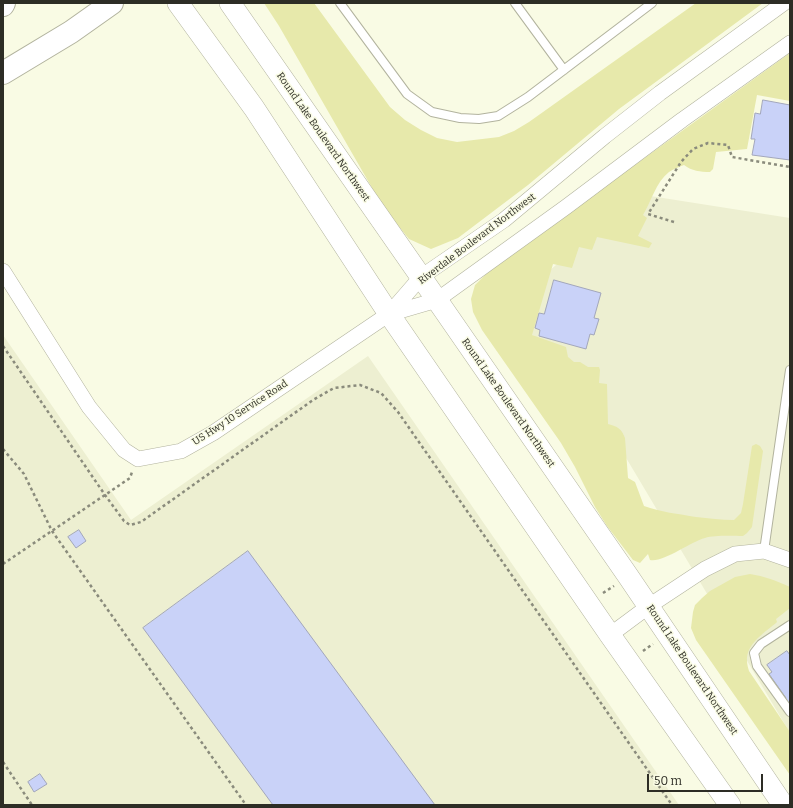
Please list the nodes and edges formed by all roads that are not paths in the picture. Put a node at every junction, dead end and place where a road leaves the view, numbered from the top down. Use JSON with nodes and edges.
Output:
{"nodes":[{"id":1,"x":112,"y":3,"type":"edge"},
{"id":2,"x":178,"y":3,"type":"edge"},
{"id":3,"x":230,"y":3,"type":"edge"},
{"id":4,"x":340,"y":3,"type":"edge"},
{"id":5,"x":515,"y":3,"type":"edge"},
{"id":6,"x":652,"y":3,"type":"edge"},
{"id":7,"x":784,"y":3,"type":"edge"},
{"id":8,"x":790,"y":43,"type":"edge"},
{"id":9,"x":564,"y":70,"type":"junction"},
{"id":10,"x":3,"y":73,"type":"edge"},
{"id":11,"x":3,"y":271,"type":"edge"},
{"id":12,"x":422,"y":278,"type":"junction"},
{"id":13,"x":437,"y":300,"type":"junction"},
{"id":14,"x":389,"y":314,"type":"junction"},
{"id":15,"x":790,"y":370,"type":"edge"},
{"id":16,"x":764,"y":551,"type":"junction"},
{"id":17,"x":790,"y":560,"type":"edge"},
{"id":18,"x":649,"y":606,"type":"junction"},
{"id":19,"x":790,"y":625,"type":"edge"},
{"id":20,"x":610,"y":635,"type":"junction"},
{"id":21,"x":790,"y":712,"type":"edge"},
{"id":22,"x":730,"y":805,"type":"edge"},
{"id":23,"x":783,"y":805,"type":"edge"}],
"edges":[{"from":1,"to":10,"type":"highway"},
{"from":2,"to":14,"type":"main road"},
{"from":3,"to":12,"type":"main road","name":"Round Lake Boulevard Northwest"},
{"from":4,"to":9,"type":"lane"},
{"from":5,"to":9,"type":"lane"},
{"from":6,"to":9,"type":"lane"},
{"from":7,"to":12,"type":"street","name":"Riverdale Boulevard Northwest"},
{"from":8,"to":13,"type":"street"},
{"from":11,"to":14,"type":"street","name":"US Hwy 10 Service Road"},
{"from":12,"to":13,"type":"main road","name":"Round Lake Boulevard Northwest"},
{"from":12,"to":14,"type":"street","name":"Riverdale Boulevard Northwest"},
{"from":13,"to":14,"type":"street"},
{"from":13,"to":18,"type":"main road","name":"Round Lake Boulevard Northwest"},
{"from":14,"to":20,"type":"main road"},
{"from":15,"to":16,"type":"lane"},
{"from":16,"to":17,"type":"street"},
{"from":16,"to":18,"type":"street"},
{"from":18,"to":20,"type":"street"},
{"from":18,"to":23,"type":"main road","name":"Round Lake Boulevard Northwest"},
{"from":19,"to":21,"type":"lane"},
{"from":20,"to":22,"type":"main road"}]}
